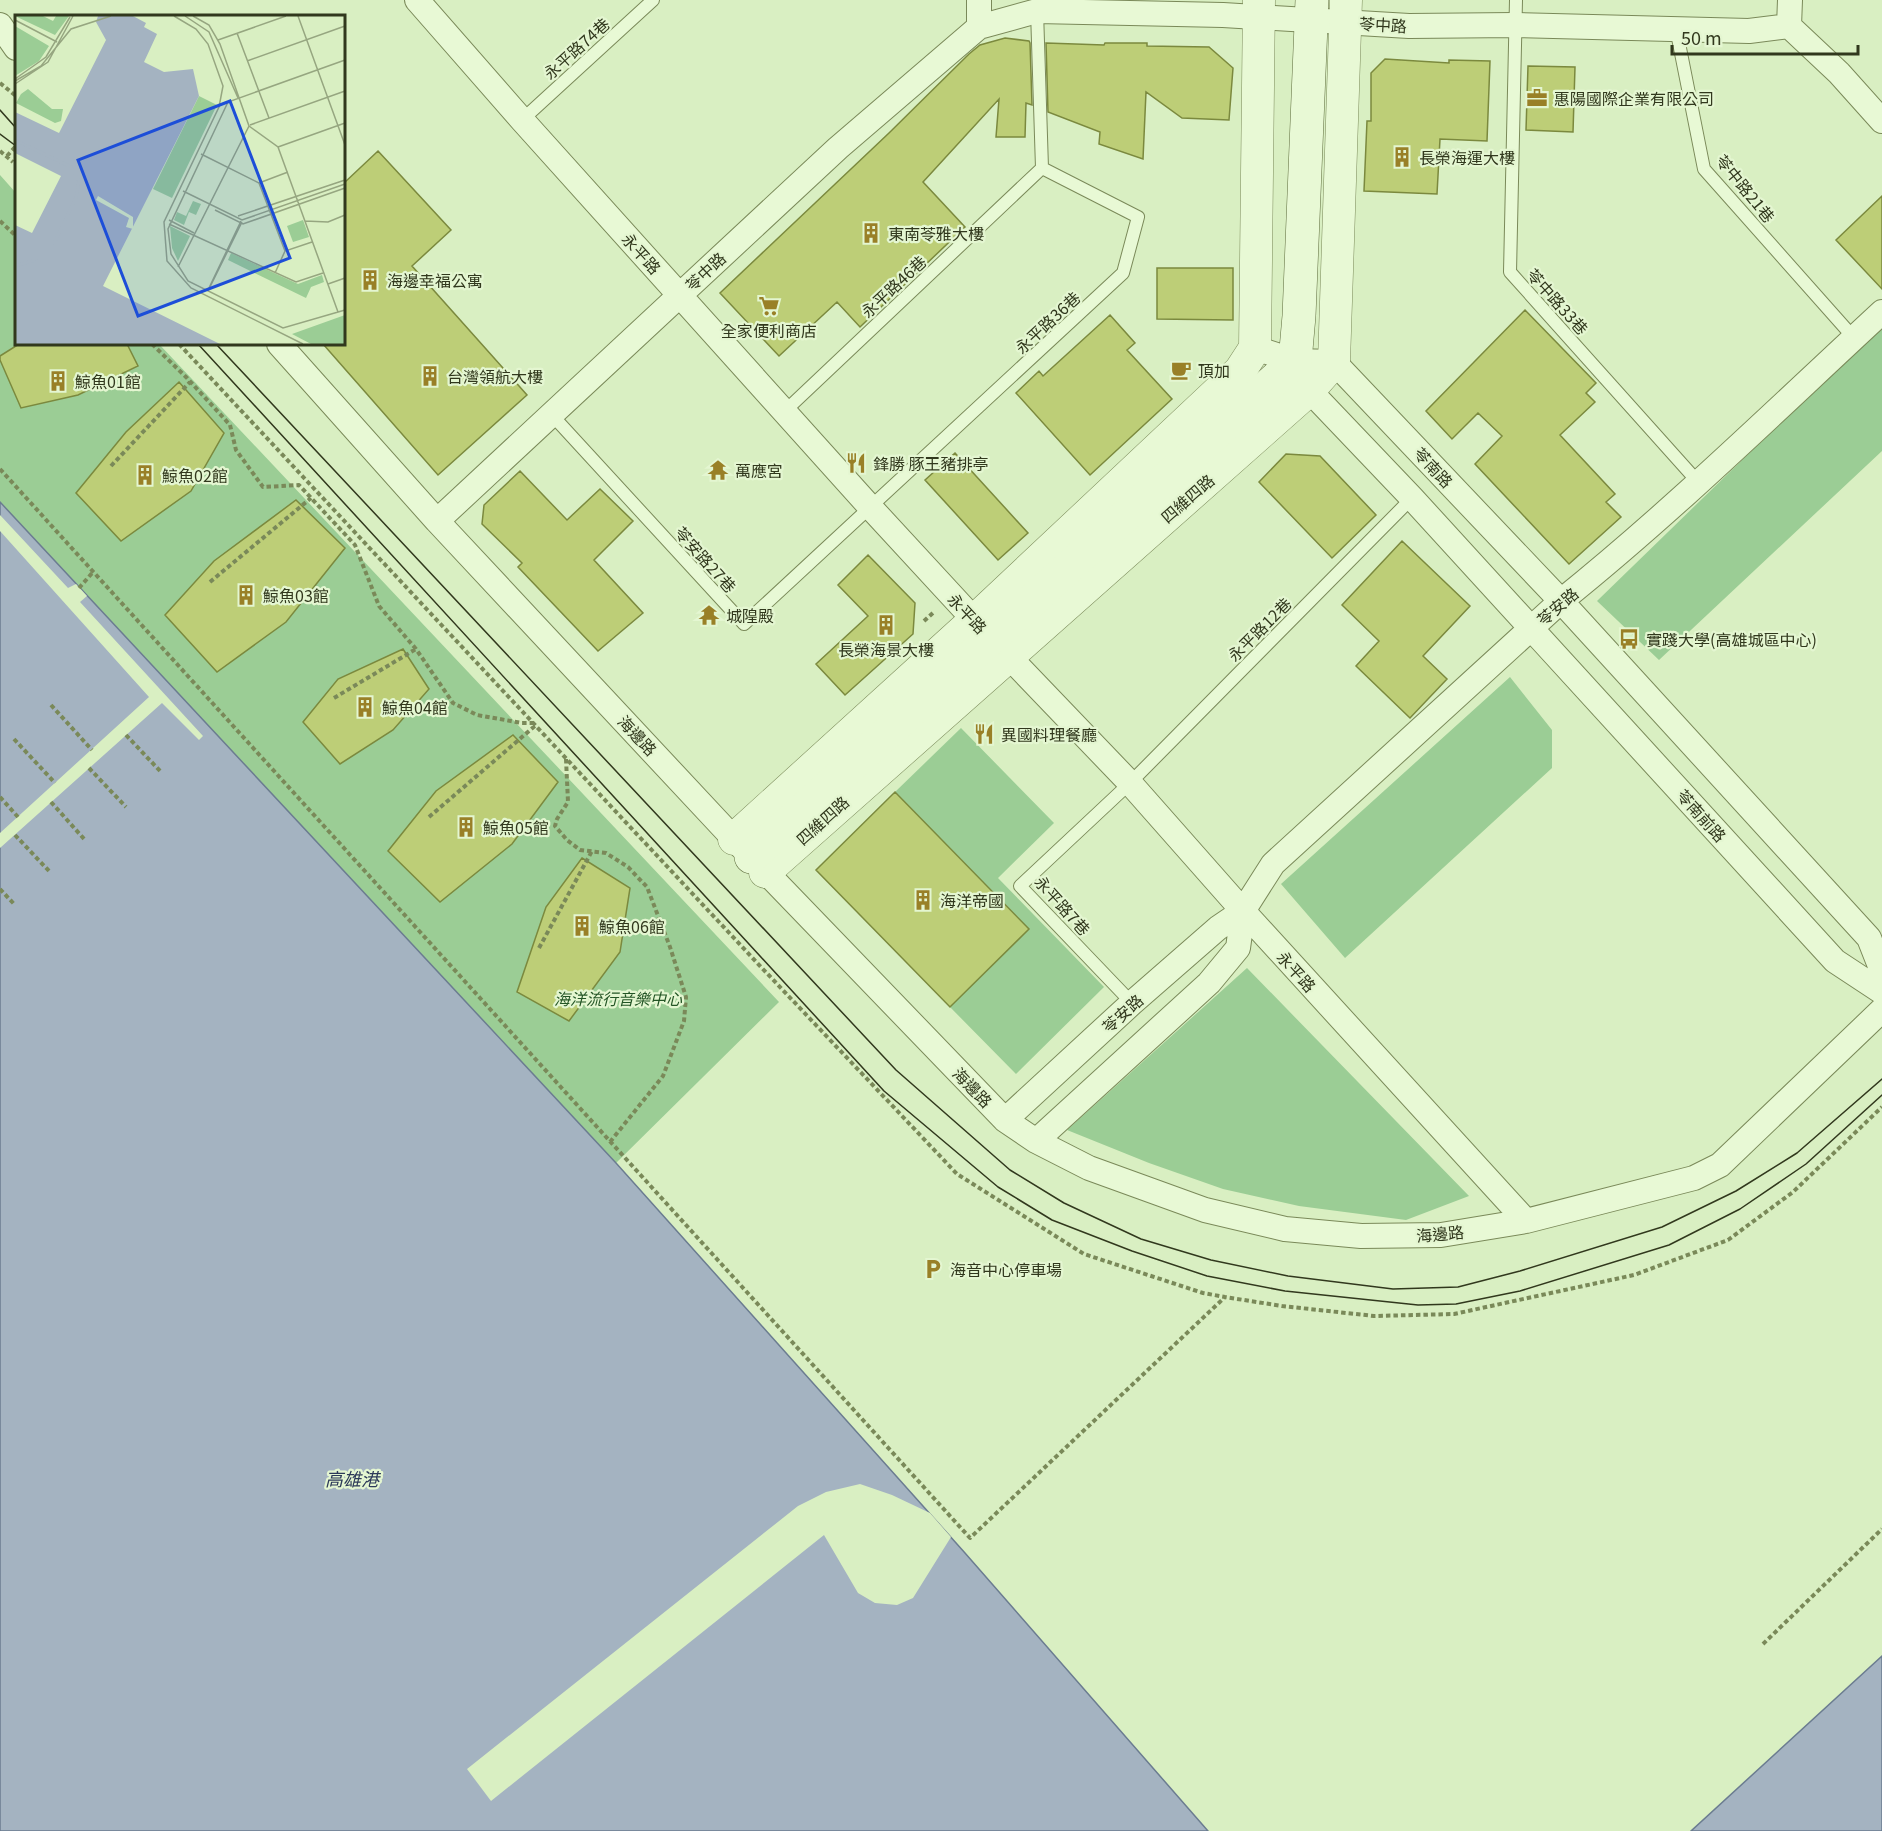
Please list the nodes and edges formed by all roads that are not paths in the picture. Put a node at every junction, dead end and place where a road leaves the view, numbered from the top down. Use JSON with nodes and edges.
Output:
{"nodes":[{"id":1,"x":417,"y":0,"type":"edge"},
{"id":2,"x":653,"y":0,"type":"edge"},
{"id":3,"x":979,"y":0,"type":"edge"},
{"id":4,"x":1516,"y":0,"type":"edge"},
{"id":5,"x":1790,"y":0,"type":"edge"},
{"id":6,"x":1119,"y":6,"type":"edge"},
{"id":7,"x":1258,"y":9,"type":"edge"},
{"id":8,"x":1312,"y":10,"type":"edge"},
{"id":9,"x":1037,"y":11,"type":"junction"},
{"id":10,"x":1346,"y":11,"type":"edge"},
{"id":11,"x":0,"y":25,"type":"edge"},
{"id":12,"x":1515,"y":25,"type":"junction"},
{"id":13,"x":1789,"y":26,"type":"junction"},
{"id":14,"x":979,"y":27,"type":"junction"},
{"id":15,"x":1676,"y":28,"type":"junction"},
{"id":16,"x":15,"y":47,"type":"edge"},
{"id":17,"x":522,"y":120,"type":"junction"},
{"id":18,"x":1882,"y":121,"type":"edge"},
{"id":19,"x":1042,"y":168,"type":"junction"},
{"id":20,"x":679,"y":295,"type":"junction"},
{"id":21,"x":1882,"y":312,"type":"edge"},
{"id":22,"x":1854,"y":338,"type":"junction"},
{"id":23,"x":280,"y":345,"type":"edge"},
{"id":24,"x":1255,"y":348,"type":"junction"},
{"id":25,"x":1295,"y":361,"type":"junction"},
{"id":26,"x":1334,"y":362,"type":"junction"},
{"id":27,"x":1309,"y":390,"type":"junction"},
{"id":28,"x":784,"y":412,"type":"junction"},
{"id":29,"x":552,"y":415,"type":"junction"},
{"id":30,"x":1698,"y":482,"type":"junction"},
{"id":31,"x":1412,"y":498,"type":"junction"},
{"id":32,"x":871,"y":508,"type":"junction"},
{"id":33,"x":437,"y":521,"type":"junction"},
{"id":34,"x":1561,"y":601,"type":"junction"},
{"id":35,"x":1532,"y":628,"type":"junction"},
{"id":36,"x":991,"y":637,"type":"junction"},
{"id":37,"x":1130,"y":783,"type":"junction"},
{"id":38,"x":750,"y":856,"type":"junction"},
{"id":39,"x":1243,"y":910,"type":"junction"},
{"id":40,"x":1882,"y":971,"type":"edge"},
{"id":41,"x":1882,"y":992,"type":"edge"},
{"id":42,"x":1132,"y":1003,"type":"junction"},
{"id":43,"x":1882,"y":1010,"type":"edge"},
{"id":44,"x":1005,"y":1120,"type":"junction"},
{"id":45,"x":1036,"y":1141,"type":"junction"},
{"id":46,"x":1526,"y":1221,"type":"junction"}],
"edges":[{"from":1,"to":17,"type":"street","name":"永平路"},
{"from":2,"to":17,"type":"lane","name":"永平路74巷"},
{"from":3,"to":14,"type":"street"},
{"from":4,"to":12,"type":"lane","name":"苓中路33巷"},
{"from":5,"to":13,"type":"street"},
{"from":6,"to":7,"type":"street","name":"苓中路"},
{"from":6,"to":9,"type":"street","name":"苓中路"},
{"from":7,"to":8,"type":"street","name":"苓中路"},
{"from":7,"to":24,"type":"street"},
{"from":8,"to":10,"type":"street","name":"苓中路"},
{"from":8,"to":25,"type":"main road"},
{"from":9,"to":14,"type":"street","name":"苓中路"},
{"from":9,"to":19,"type":"lane"},
{"from":10,"to":12,"type":"street","name":"苓中路"},
{"from":10,"to":26,"type":"street"},
{"from":11,"to":16,"type":"street"},
{"from":12,"to":15,"type":"street","name":"苓中路"},
{"from":12,"to":30,"type":"lane","name":"苓中路33巷"},
{"from":13,"to":15,"type":"street","name":"苓中路"},
{"from":13,"to":18,"type":"street"},
{"from":14,"to":20,"type":"street","name":"苓中路"},
{"from":15,"to":22,"type":"lane","name":"苓中路21巷"},
{"from":17,"to":20,"type":"street","name":"永平路"},
{"from":19,"to":28,"type":"lane","name":"永平路46巷"},
{"from":19,"to":32,"type":"lane","name":"永平路36巷"},
{"from":20,"to":28,"type":"street","name":"永平路"},
{"from":20,"to":29,"type":"street","name":"苓中路"},
{"from":21,"to":22,"type":"street","name":"苓安路"},
{"from":22,"to":30,"type":"street","name":"苓安路"},
{"from":23,"to":33,"type":"street","name":"海邊路"},
{"from":24,"to":25,"type":"street"},
{"from":24,"to":36,"type":"street","name":"四維四路"},
{"from":25,"to":26,"type":"street"},
{"from":25,"to":27,"type":"street"},
{"from":25,"to":36,"type":"main road","name":"四維四路"},
{"from":26,"to":27,"type":"street","name":"四維四路"},
{"from":26,"to":34,"type":"street","name":"苓南路"},
{"from":27,"to":31,"type":"street"},
{"from":27,"to":36,"type":"street","name":"四維四路"},
{"from":28,"to":32,"type":"street","name":"永平路"},
{"from":29,"to":32,"type":"lane","name":"苓安路27巷"},
{"from":29,"to":33,"type":"street","name":"苓中路"},
{"from":30,"to":34,"type":"street","name":"苓安路"},
{"from":31,"to":35,"type":"street"},
{"from":31,"to":37,"type":"lane","name":"永平路12巷"},
{"from":32,"to":36,"type":"street","name":"永平路"},
{"from":33,"to":38,"type":"street","name":"海邊路"},
{"from":34,"to":35,"type":"street","name":"苓安路"},
{"from":34,"to":40,"type":"street"},
{"from":35,"to":39,"type":"street","name":"苓安路"},
{"from":35,"to":41,"type":"street","name":"苓南前路"},
{"from":36,"to":37,"type":"street","name":"永平路"},
{"from":36,"to":38,"type":"main road","name":"四維四路"},
{"from":37,"to":39,"type":"street","name":"永平路"},
{"from":37,"to":42,"type":"lane","name":"永平路7巷"},
{"from":38,"to":44,"type":"street","name":"海邊路"},
{"from":39,"to":42,"type":"street","name":"苓安路"},
{"from":39,"to":45,"type":"street","name":"苓安路"},
{"from":39,"to":46,"type":"street","name":"永平路"},
{"from":42,"to":44,"type":"street","name":"苓安路"},
{"from":43,"to":46,"type":"street","name":"海邊路"},
{"from":44,"to":45,"type":"street","name":"海邊路"},
{"from":45,"to":46,"type":"street","name":"海邊路"}]}
